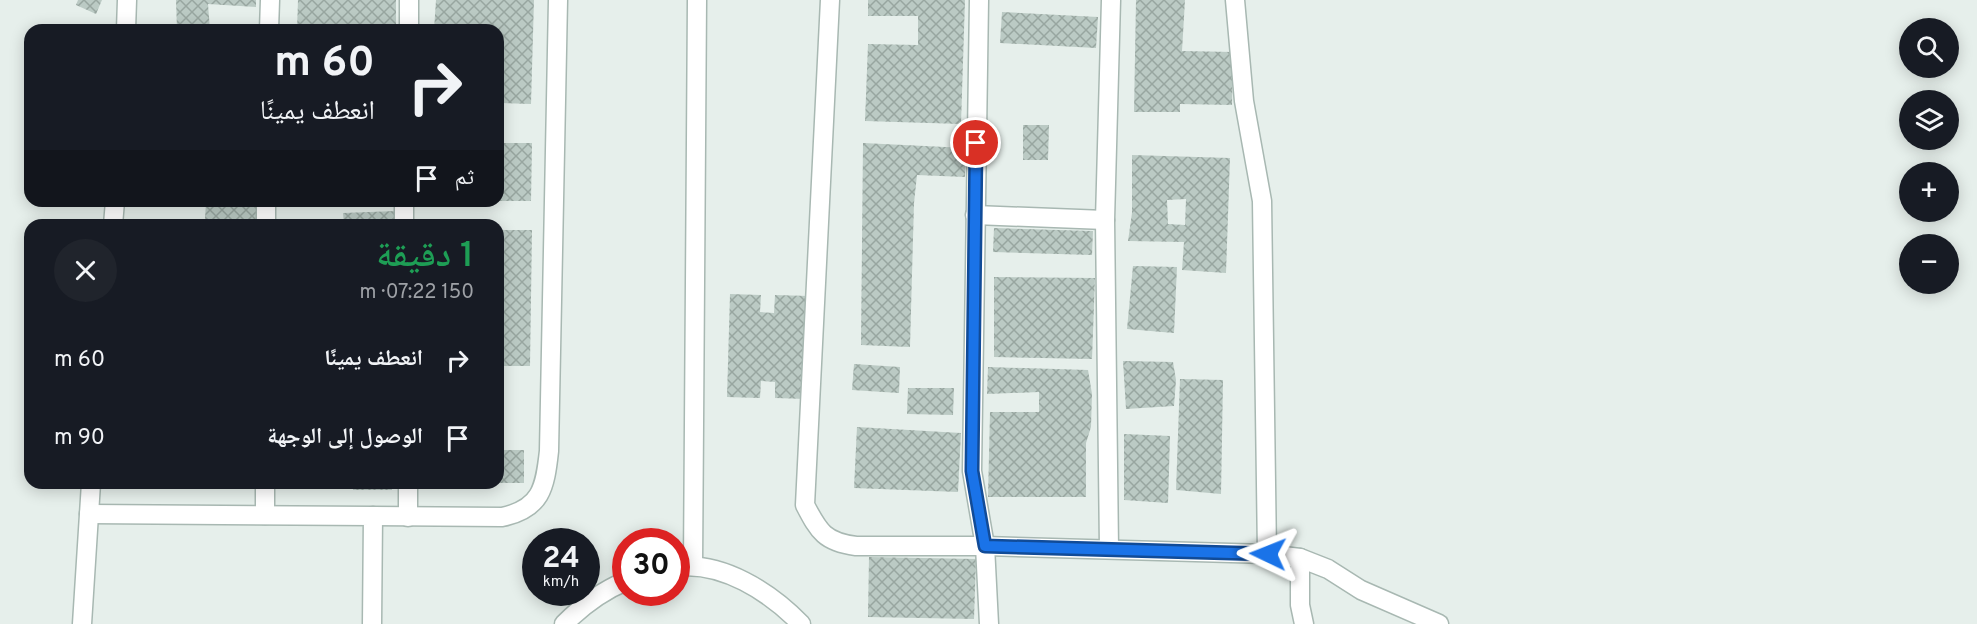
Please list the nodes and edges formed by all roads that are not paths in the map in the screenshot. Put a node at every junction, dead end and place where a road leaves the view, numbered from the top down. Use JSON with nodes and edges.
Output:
{"nodes":[{"id":1,"x":127,"y":0,"type":"edge"},
{"id":2,"x":270,"y":0,"type":"edge"},
{"id":3,"x":409,"y":0,"type":"edge"},
{"id":4,"x":558,"y":0,"type":"edge"},
{"id":5,"x":697,"y":0,"type":"edge"},
{"id":6,"x":830,"y":0,"type":"edge"},
{"id":7,"x":979,"y":0,"type":"edge"},
{"id":8,"x":1111,"y":0,"type":"edge"},
{"id":9,"x":1235,"y":0,"type":"edge"},
{"id":10,"x":126,"y":24,"type":"edge"},
{"id":11,"x":269,"y":24,"type":"edge"},
{"id":12,"x":409,"y":24,"type":"edge"},
{"id":13,"x":975,"y":215,"type":"junction"},
{"id":14,"x":1105,"y":220,"type":"junction"},
{"id":15,"x":91,"y":489,"type":"edge"},
{"id":16,"x":266,"y":489,"type":"edge"},
{"id":17,"x":408,"y":489,"type":"edge"},
{"id":18,"x":89,"y":514,"type":"junction"},
{"id":19,"x":265,"y":515,"type":"junction"},
{"id":20,"x":374,"y":516,"type":"junction"},
{"id":21,"x":408,"y":517,"type":"junction"},
{"id":22,"x":686,"y":528,"type":"edge"},
{"id":23,"x":985,"y":546,"type":"junction"},
{"id":24,"x":1109,"y":549,"type":"junction"},
{"id":25,"x":1268,"y":554,"type":"junction"},
{"id":26,"x":1300,"y":558,"type":"junction"},
{"id":27,"x":690,"y":567,"type":"edge"},
{"id":28,"x":612,"y":587,"type":"edge"},
{"id":29,"x":82,"y":624,"type":"edge"},
{"id":30,"x":372,"y":624,"type":"edge"},
{"id":31,"x":564,"y":624,"type":"edge"},
{"id":32,"x":801,"y":624,"type":"edge"},
{"id":33,"x":989,"y":624,"type":"edge"},
{"id":34,"x":1304,"y":624,"type":"edge"},
{"id":35,"x":1439,"y":624,"type":"edge"}],
"edges":[{"from":1,"to":10,"type":"street"},
{"from":2,"to":11,"type":"street"},
{"from":3,"to":12,"type":"street"},
{"from":4,"to":21,"type":"street"},
{"from":5,"to":22,"type":"street"},
{"from":6,"to":23,"type":"street"},
{"from":7,"to":13,"type":"street"},
{"from":8,"to":14,"type":"street"},
{"from":9,"to":25,"type":"street"},
{"from":13,"to":14,"type":"street"},
{"from":13,"to":23,"type":"street"},
{"from":14,"to":24,"type":"street"},
{"from":15,"to":18,"type":"street"},
{"from":16,"to":19,"type":"street"},
{"from":17,"to":21,"type":"street"},
{"from":18,"to":19,"type":"street"},
{"from":18,"to":29,"type":"street"},
{"from":19,"to":20,"type":"street"},
{"from":20,"to":21,"type":"street"},
{"from":20,"to":30,"type":"street"},
{"from":23,"to":24,"type":"street"},
{"from":23,"to":33,"type":"street"},
{"from":24,"to":25,"type":"street"},
{"from":25,"to":26,"type":"street"},
{"from":26,"to":34,"type":"street"},
{"from":26,"to":35,"type":"street"},
{"from":27,"to":32,"type":"street"},
{"from":28,"to":31,"type":"street"}]}
